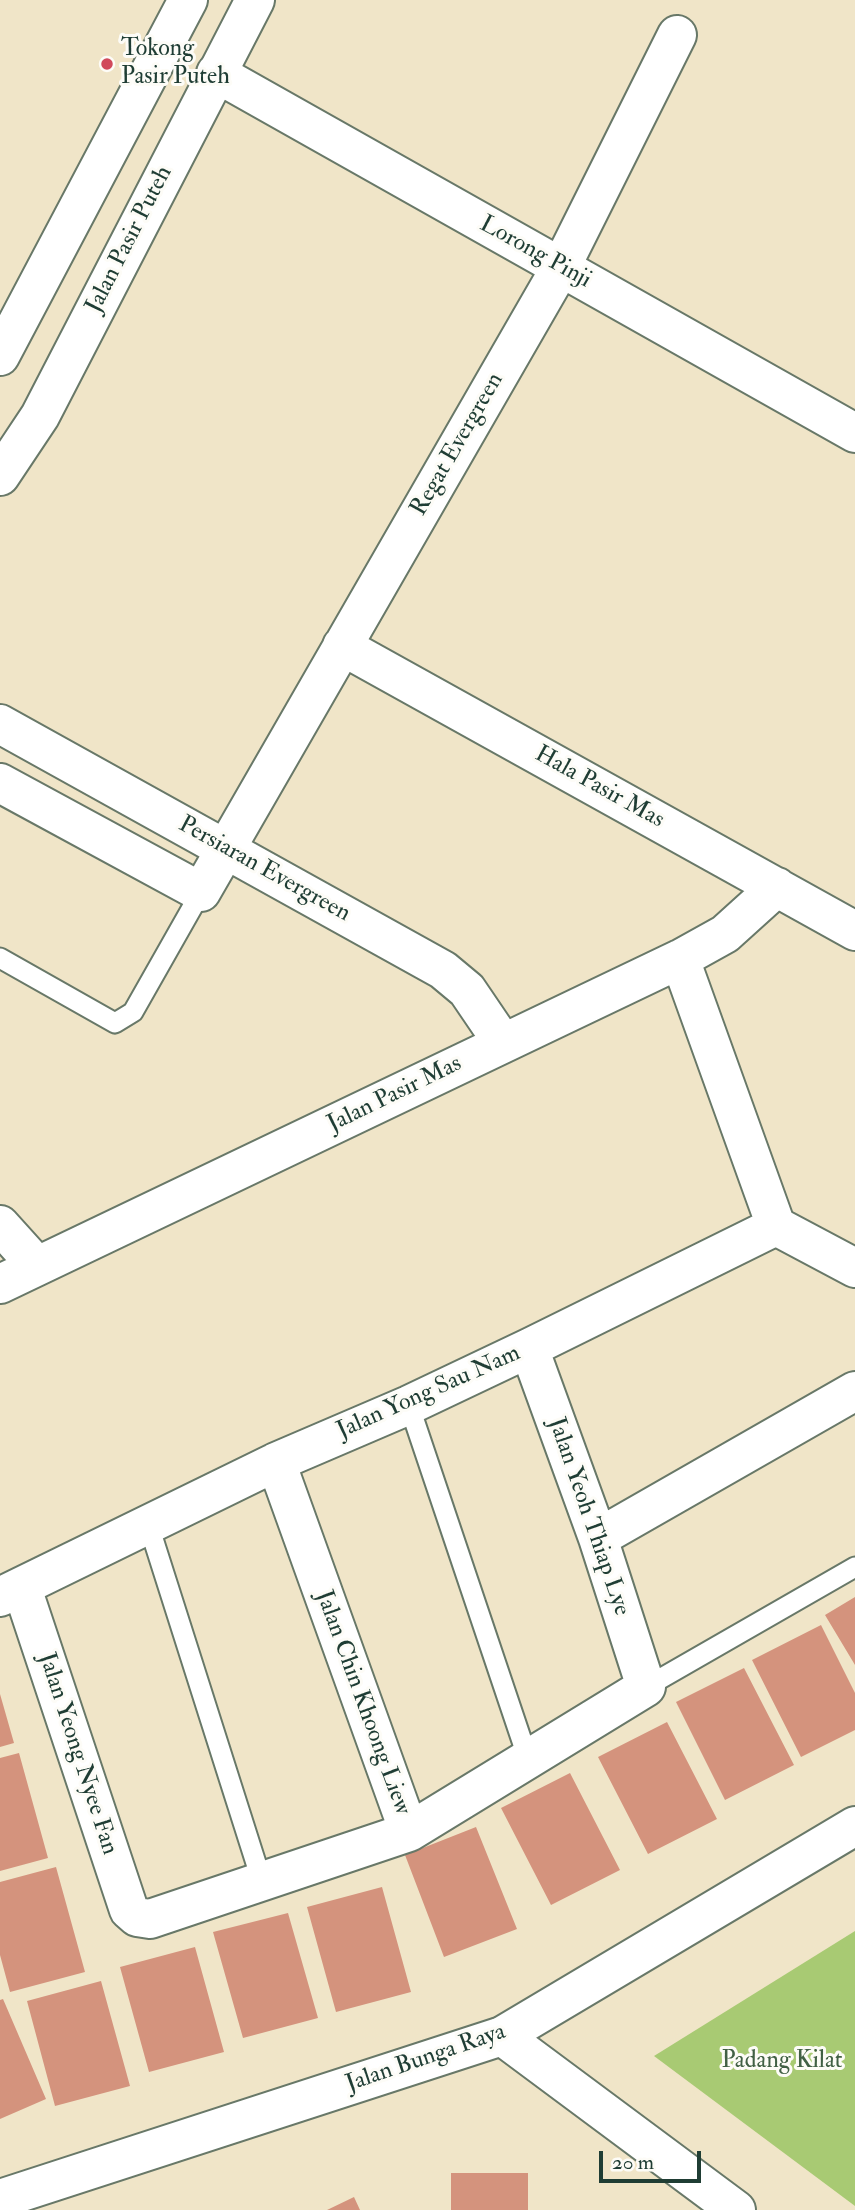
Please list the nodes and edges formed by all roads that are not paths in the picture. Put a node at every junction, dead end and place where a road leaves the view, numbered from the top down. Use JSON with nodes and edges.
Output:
{"nodes":[{"id":1,"x":188,"y":0,"type":"edge"},
{"id":2,"x":255,"y":0,"type":"edge"},
{"id":3,"x":677,"y":35,"type":"dead end"},
{"id":4,"x":216,"y":73,"type":"junction"},
{"id":5,"x":561,"y":267,"type":"junction"},
{"id":6,"x":5,"y":333,"type":"edge"},
{"id":7,"x":855,"y":433,"type":"edge"},
{"id":8,"x":0,"y":476,"type":"edge"},
{"id":9,"x":342,"y":646,"type":"junction"},
{"id":10,"x":0,"y":724,"type":"edge"},
{"id":11,"x":0,"y":783,"type":"edge"},
{"id":12,"x":225,"y":849,"type":"junction"},
{"id":13,"x":777,"y":887,"type":"junction"},
{"id":14,"x":201,"y":892,"type":"junction"},
{"id":15,"x":855,"y":931,"type":"edge"},
{"id":16,"x":0,"y":957,"type":"edge"},
{"id":17,"x":680,"y":959,"type":"junction"},
{"id":18,"x":503,"y":1044,"type":"junction"},
{"id":19,"x":0,"y":1226,"type":"edge"},
{"id":20,"x":776,"y":1226,"type":"junction"},
{"id":21,"x":37,"y":1266,"type":"junction"},
{"id":22,"x":855,"y":1268,"type":"edge"},
{"id":23,"x":0,"y":1284,"type":"edge"},
{"id":24,"x":529,"y":1348,"type":"junction"},
{"id":25,"x":855,"y":1391,"type":"edge"},
{"id":26,"x":409,"y":1405,"type":"junction"},
{"id":27,"x":276,"y":1462,"type":"junction"},
{"id":28,"x":148,"y":1522,"type":"junction"},
{"id":29,"x":598,"y":1538,"type":"junction"},
{"id":30,"x":855,"y":1567,"type":"edge"},
{"id":31,"x":11,"y":1592,"type":"edge"},
{"id":32,"x":646,"y":1687,"type":"junction"},
{"id":33,"x":528,"y":1759,"type":"junction"},
{"id":34,"x":855,"y":1826,"type":"edge"},
{"id":35,"x":409,"y":1832,"type":"junction"},
{"id":36,"x":262,"y":1882,"type":"junction"},
{"id":37,"x":137,"y":1917,"type":"joint"},
{"id":38,"x":502,"y":2036,"type":"junction"},
{"id":39,"x":0,"y":2199,"type":"edge"},
{"id":40,"x":736,"y":2210,"type":"edge"}],
"edges":[{"from":1,"to":6,"type":"street"},
{"from":2,"to":4,"type":"street","name":"Jalan Pasir Puteh"},
{"from":3,"to":5,"type":"street","name":"Regat Evergreen"},
{"from":4,"to":5,"type":"street","name":"Lorong Pinji"},
{"from":4,"to":8,"type":"street","name":"Jalan Pasir Puteh"},
{"from":5,"to":7,"type":"street","name":"Lorong Pinji"},
{"from":5,"to":9,"type":"street","name":"Regat Evergreen"},
{"from":9,"to":12,"type":"street","name":"Regat Evergreen"},
{"from":9,"to":13,"type":"street","name":"Hala Pasir Mas"},
{"from":10,"to":12,"type":"street","name":"Persiaran Evergreen"},
{"from":11,"to":14,"type":"street"},
{"from":12,"to":14,"type":"street","name":"Regat Evergreen"},
{"from":12,"to":18,"type":"street","name":"Persiaran Evergreen"},
{"from":13,"to":15,"type":"street","name":"Hala Pasir Mas"},
{"from":13,"to":17,"type":"street","name":"Jalan Pasir Mas"},
{"from":14,"to":16,"type":"lane"},
{"from":17,"to":18,"type":"street","name":"Jalan Pasir Mas"},
{"from":17,"to":20,"type":"street"},
{"from":18,"to":21,"type":"street","name":"Jalan Pasir Mas"},
{"from":19,"to":21,"type":"street"},
{"from":20,"to":22,"type":"street"},
{"from":20,"to":24,"type":"street","name":"Jalan Yong Sau Nam"},
{"from":21,"to":23,"type":"street","name":"Jalan Pasir Mas"},
{"from":24,"to":26,"type":"street","name":"Jalan Yong Sau Nam"},
{"from":24,"to":29,"type":"street","name":"Jalan Yeoh Thiap Lye"},
{"from":25,"to":29,"type":"street"},
{"from":26,"to":27,"type":"street","name":"Jalan Yong Sau Nam"},
{"from":26,"to":33,"type":"lane"},
{"from":27,"to":28,"type":"street","name":"Jalan Yong Sau Nam"},
{"from":27,"to":35,"type":"street","name":"Jalan Chin Khoong Liew"},
{"from":28,"to":31,"type":"street","name":"Jalan Yong Sau Nam"},
{"from":28,"to":36,"type":"lane"},
{"from":29,"to":32,"type":"street","name":"Jalan Yeoh Thiap Lye"},
{"from":30,"to":32,"type":"lane"},
{"from":31,"to":37,"type":"street","name":"Jalan Yeong Nyee Fan"},
{"from":32,"to":33,"type":"street"},
{"from":33,"to":35,"type":"street"},
{"from":34,"to":38,"type":"street","name":"Jalan Bunga Raya"},
{"from":35,"to":36,"type":"street","name":"Jalan Chin Khoong Liew"},
{"from":36,"to":37,"type":"street","name":"Jalan Chin Khoong Liew"},
{"from":38,"to":39,"type":"street","name":"Jalan Bunga Raya"},
{"from":38,"to":40,"type":"street"}]}
